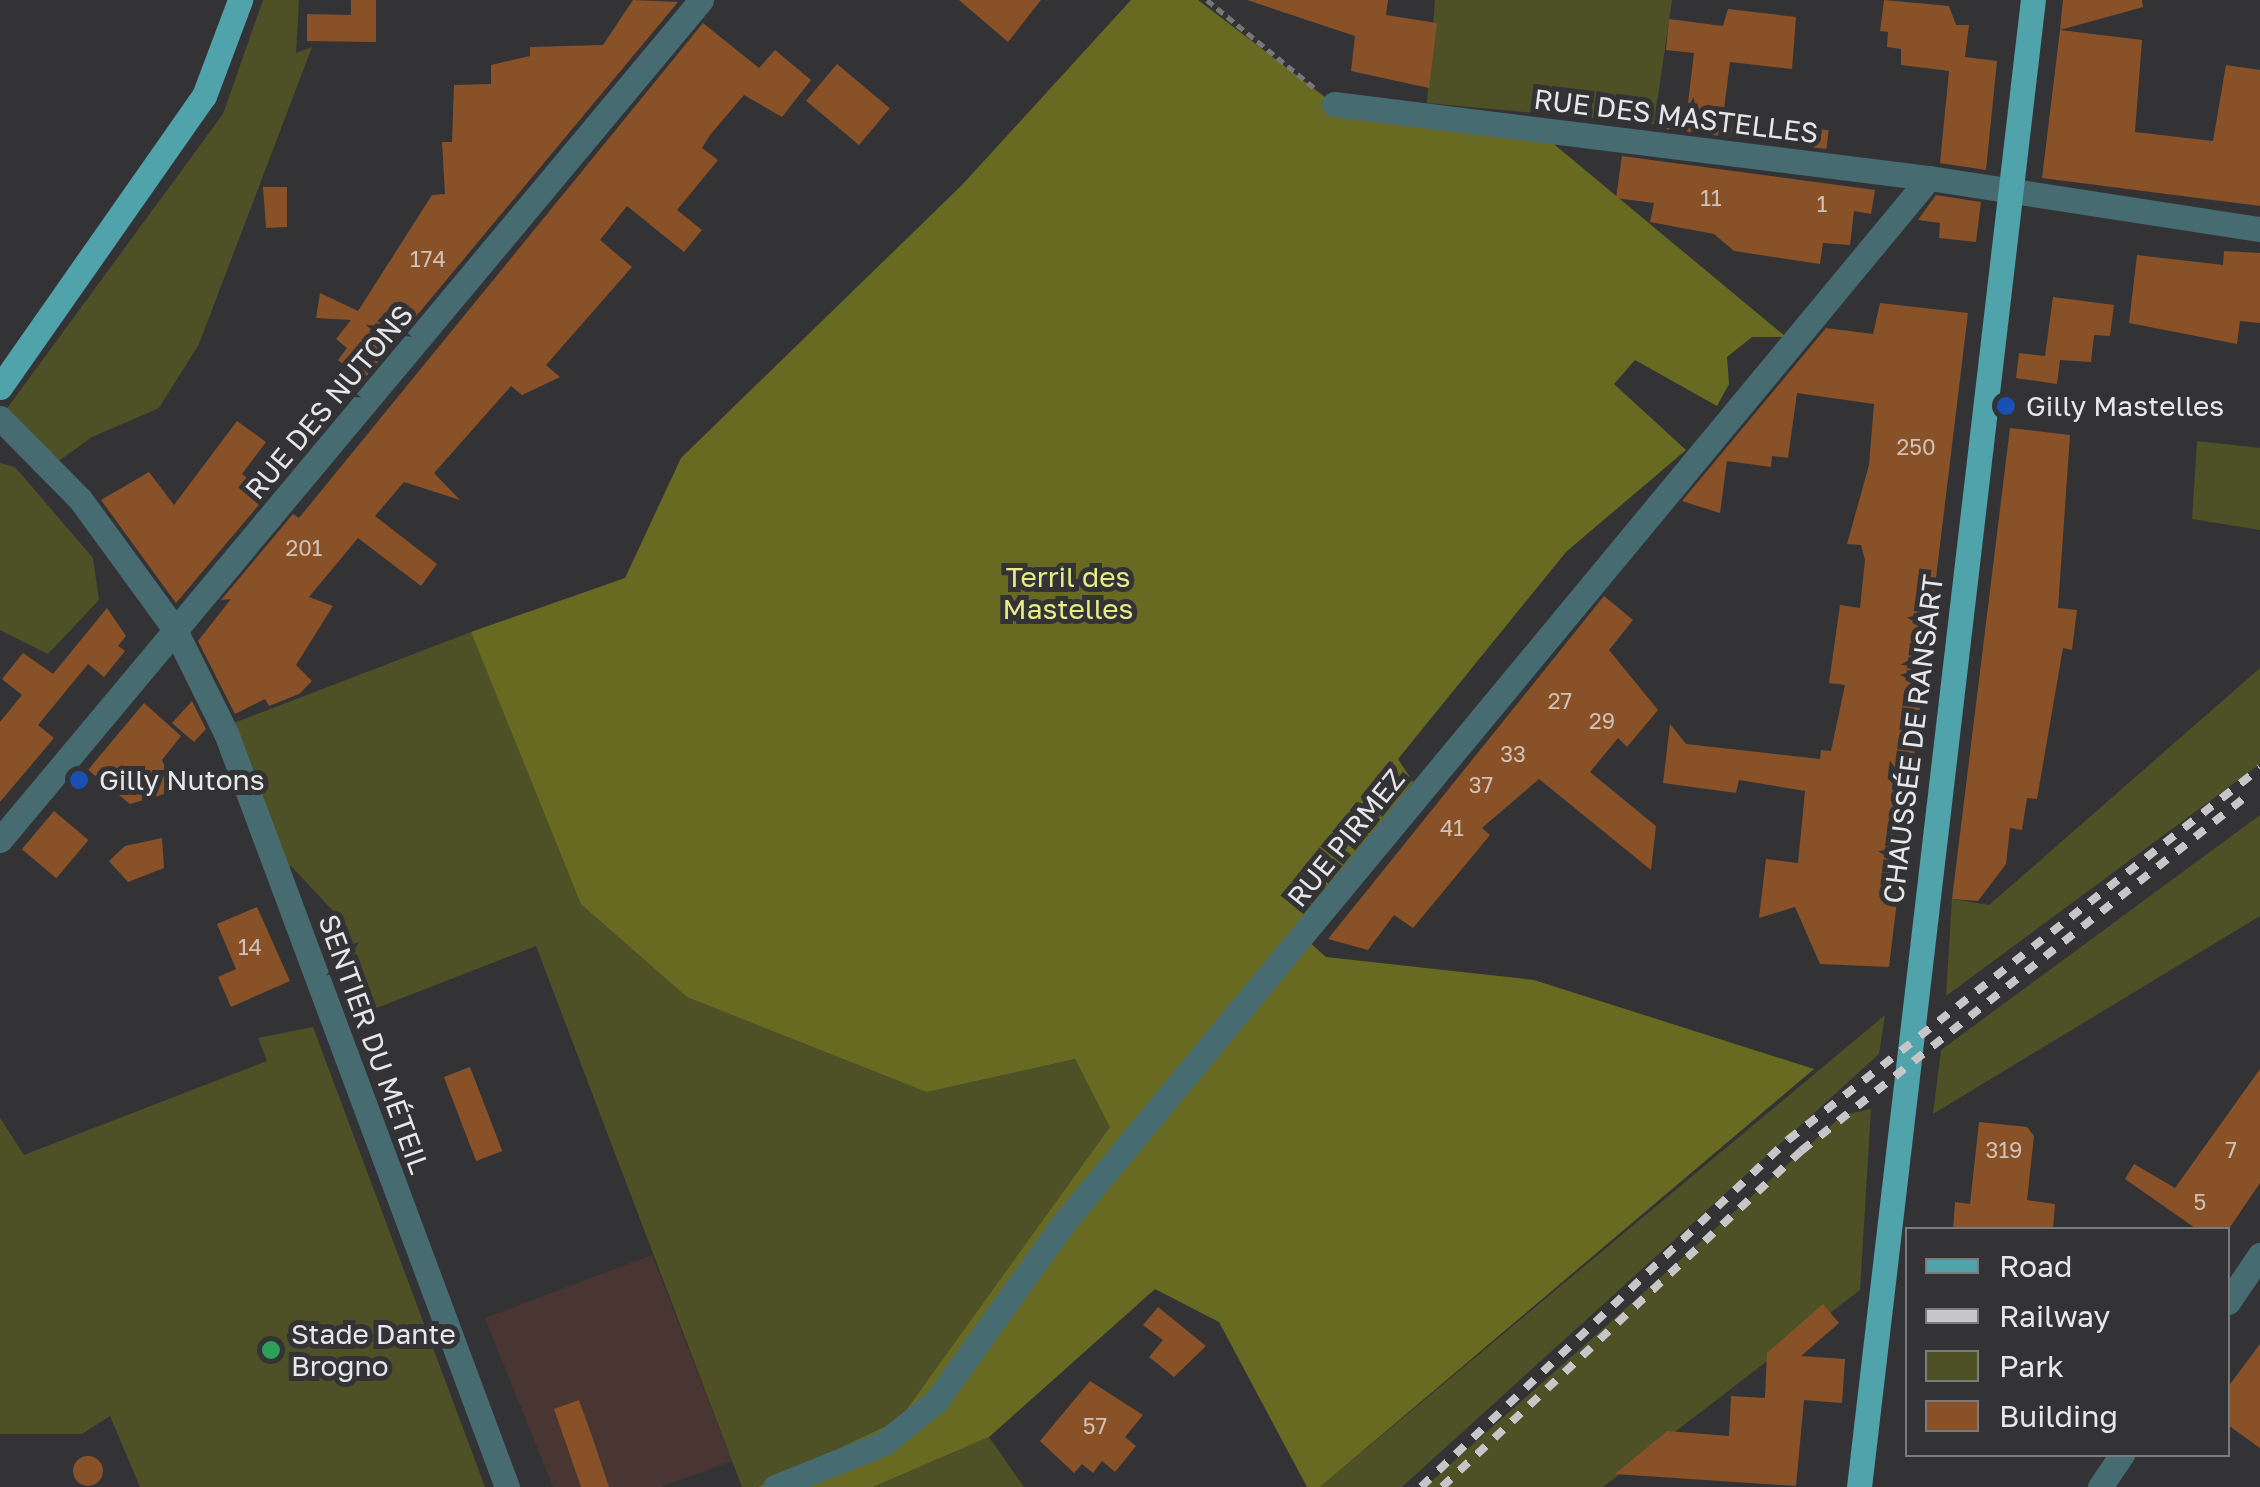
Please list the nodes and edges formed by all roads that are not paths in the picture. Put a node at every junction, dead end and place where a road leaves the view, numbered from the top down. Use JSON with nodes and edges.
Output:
{"nodes":[{"id":1,"x":240,"y":0,"type":"edge"},
{"id":2,"x":701,"y":0,"type":"edge"},
{"id":3,"x":2033,"y":0,"type":"edge"},
{"id":4,"x":1334,"y":104,"type":"road end"},
{"id":5,"x":1929,"y":178,"type":"junction"},
{"id":6,"x":2010,"y":194,"type":"junction"},
{"id":7,"x":2260,"y":229,"type":"edge"},
{"id":8,"x":0,"y":387,"type":"edge"},
{"id":9,"x":0,"y":418,"type":"edge"},
{"id":10,"x":174,"y":628,"type":"junction"},
{"id":11,"x":0,"y":840,"type":"edge"},
{"id":12,"x":2260,"y":1254,"type":"edge"},
{"id":13,"x":2230,"y":1299,"type":"edge"},
{"id":14,"x":2120,"y":1457,"type":"edge"},
{"id":15,"x":506,"y":1487,"type":"edge"},
{"id":16,"x":775,"y":1487,"type":"edge"},
{"id":17,"x":1859,"y":1487,"type":"edge"},
{"id":18,"x":2100,"y":1487,"type":"edge"}],
"edges":[{"from":1,"to":8,"type":"main road"},
{"from":2,"to":10,"type":"street","name":"RUE DES NUTONS"},
{"from":3,"to":6,"type":"main road","name":"CHAUSSÉE DE RANSART"},
{"from":4,"to":5,"type":"street","name":"RUE DES MASTELLES"},
{"from":5,"to":6,"type":"street","name":"RUE DES MASTELLES"},
{"from":5,"to":16,"type":"street","name":"RUE PIRMEZ"},
{"from":6,"to":7,"type":"street","name":"RUE DES MASTELLES"},
{"from":6,"to":17,"type":"main road","name":"CHAUSSÉE DE RANSART"},
{"from":9,"to":10,"type":"street","name":"SENTIER DU MÉTEIL"},
{"from":10,"to":11,"type":"street","name":"RUE DES NUTONS"},
{"from":10,"to":15,"type":"street","name":"SENTIER DU MÉTEIL"},
{"from":12,"to":13,"type":"street"},
{"from":14,"to":18,"type":"street"}]}
